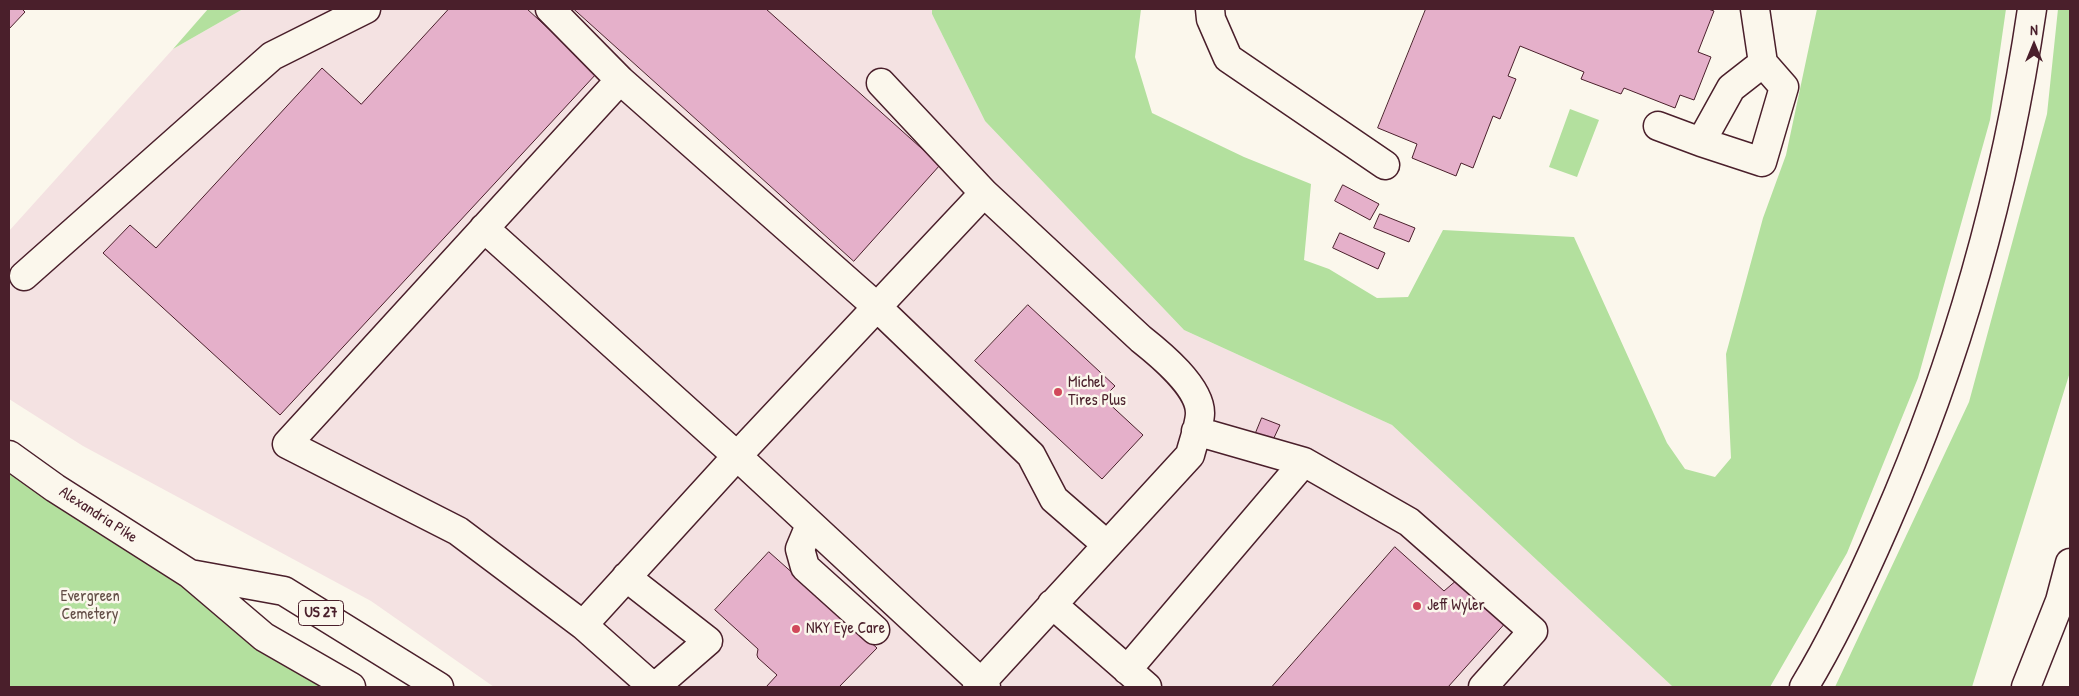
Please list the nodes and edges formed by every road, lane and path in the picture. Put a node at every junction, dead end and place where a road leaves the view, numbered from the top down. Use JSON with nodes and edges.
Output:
{"nodes":[{"id":1,"x":366,"y":9,"type":"edge"},
{"id":2,"x":550,"y":9,"type":"edge"},
{"id":3,"x":1210,"y":9,"type":"edge"},
{"id":4,"x":1755,"y":9,"type":"edge"},
{"id":5,"x":2032,"y":9,"type":"edge"},
{"id":6,"x":1762,"y":63,"type":"junction"},
{"id":7,"x":620,"y":80,"type":"junction"},
{"id":8,"x":881,"y":83,"type":"dead end"},
{"id":9,"x":1658,"y":126,"type":"dead end"},
{"id":10,"x":1701,"y":142,"type":"junction"},
{"id":11,"x":1385,"y":165,"type":"dead end"},
{"id":12,"x":984,"y":193,"type":"junction"},
{"id":13,"x":484,"y":228,"type":"junction"},
{"id":14,"x":24,"y":276,"type":"dead end"},
{"id":15,"x":876,"y":307,"type":"junction"},
{"id":16,"x":1196,"y":431,"type":"junction"},
{"id":17,"x":9,"y":455,"type":"edge"},
{"id":18,"x":737,"y":456,"type":"junction"},
{"id":19,"x":1304,"y":462,"type":"junction"},
{"id":20,"x":810,"y":525,"type":"junction"},
{"id":21,"x":1107,"y":544,"type":"junction"},
{"id":22,"x":2070,"y":562,"type":"edge"},
{"id":23,"x":190,"y":574,"type":"junction"},
{"id":24,"x":626,"y":577,"type":"junction"},
{"id":25,"x":1052,"y":604,"type":"junction"},
{"id":26,"x":583,"y":624,"type":"junction"},
{"id":27,"x":875,"y":630,"type":"dead end"},
{"id":28,"x":1127,"y":670,"type":"junction"},
{"id":29,"x":979,"y":686,"type":"edge"},
{"id":30,"x":351,"y":687,"type":"edge"},
{"id":31,"x":439,"y":687,"type":"edge"},
{"id":32,"x":654,"y":687,"type":"edge"},
{"id":33,"x":1147,"y":687,"type":"edge"},
{"id":34,"x":1483,"y":687,"type":"edge"},
{"id":35,"x":1804,"y":687,"type":"edge"},
{"id":36,"x":2026,"y":687,"type":"edge"}],
"edges":[{"from":1,"to":14,"type":"main road"},
{"from":2,"to":7,"type":"main road"},
{"from":3,"to":11,"type":"main road"},
{"from":4,"to":6,"type":"main road"},
{"from":5,"to":35,"type":"main road"},
{"from":6,"to":10,"type":"main road"},
{"from":6,"to":10,"type":"main road"},
{"from":7,"to":13,"type":"main road"},
{"from":7,"to":15,"type":"main road"},
{"from":8,"to":12,"type":"main road"},
{"from":9,"to":10,"type":"main road"},
{"from":12,"to":15,"type":"main road"},
{"from":12,"to":16,"type":"main road"},
{"from":13,"to":18,"type":"main road"},
{"from":13,"to":26,"type":"main road"},
{"from":15,"to":18,"type":"main road"},
{"from":15,"to":21,"type":"main road"},
{"from":16,"to":19,"type":"main road"},
{"from":16,"to":21,"type":"main road"},
{"from":17,"to":23,"type":"main road","name":"Alexandria Pike","number":"US 27"},
{"from":18,"to":20,"type":"main road"},
{"from":18,"to":24,"type":"main road"},
{"from":19,"to":28,"type":"main road"},
{"from":19,"to":34,"type":"main road"},
{"from":20,"to":27,"type":"main road"},
{"from":20,"to":29,"type":"main road"},
{"from":21,"to":25,"type":"main road"},
{"from":22,"to":36,"type":"main road"},
{"from":23,"to":30,"type":"main road","name":"Alexandria Pike","number":"US 27"},
{"from":23,"to":31,"type":"main road","name":"Alexandria Pike","number":"US 27"},
{"from":24,"to":26,"type":"main road"},
{"from":24,"to":32,"type":"main road"},
{"from":25,"to":28,"type":"main road"},
{"from":25,"to":29,"type":"main road"},
{"from":26,"to":32,"type":"main road"},
{"from":28,"to":33,"type":"main road"}]}
